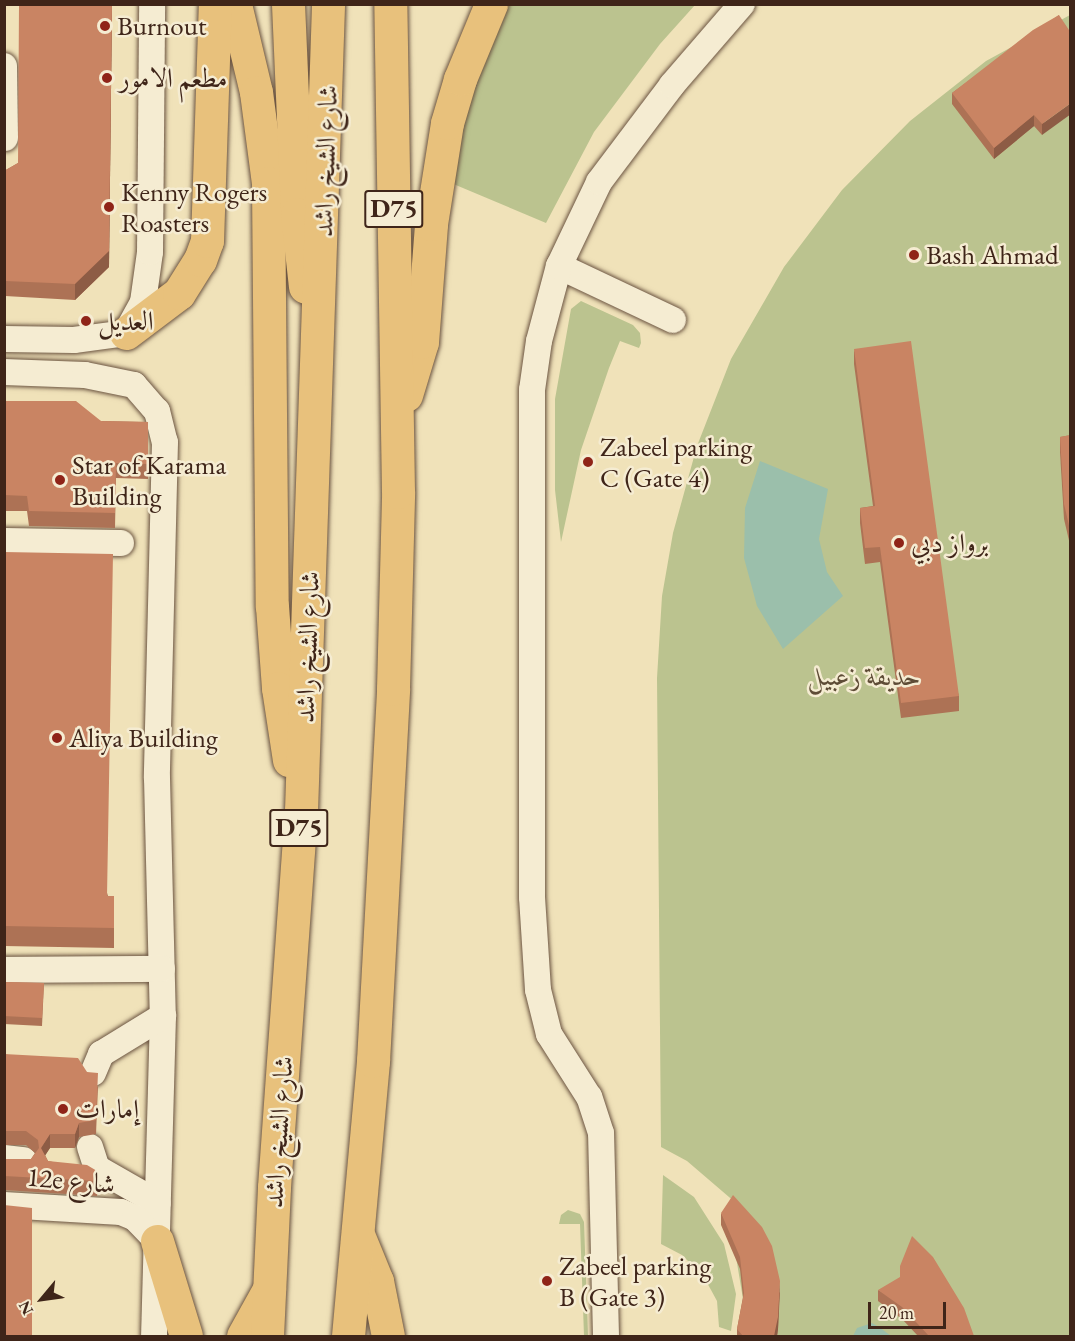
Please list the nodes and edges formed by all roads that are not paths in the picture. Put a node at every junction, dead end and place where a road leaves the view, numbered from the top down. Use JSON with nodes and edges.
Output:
{"nodes":[{"id":1,"x":152,"y":4,"type":"edge"},
{"id":2,"x":215,"y":4,"type":"edge"},
{"id":3,"x":235,"y":4,"type":"edge"},
{"id":4,"x":288,"y":4,"type":"edge"},
{"id":5,"x":328,"y":4,"type":"edge"},
{"id":6,"x":390,"y":4,"type":"edge"},
{"id":7,"x":491,"y":4,"type":"edge"},
{"id":8,"x":742,"y":4,"type":"edge"},
{"id":9,"x":4,"y":66,"type":"edge"},
{"id":10,"x":5,"y":138,"type":"edge"},
{"id":11,"x":559,"y":266,"type":"junction"},
{"id":12,"x":673,"y":320,"type":"dead end"},
{"id":13,"x":126,"y":333,"type":"junction"},
{"id":14,"x":4,"y":339,"type":"edge"},
{"id":15,"x":318,"y":368,"type":"junction"},
{"id":16,"x":4,"y":372,"type":"edge"},
{"id":17,"x":398,"y":413,"type":"junction"},
{"id":18,"x":4,"y":541,"type":"edge"},
{"id":19,"x":121,"y":543,"type":"dead end"},
{"id":20,"x":301,"y":811,"type":"junction"},
{"id":21,"x":162,"y":969,"type":"junction"},
{"id":22,"x":4,"y":970,"type":"edge"},
{"id":23,"x":163,"y":1016,"type":"junction"},
{"id":24,"x":93,"y":1073,"type":"edge"},
{"id":25,"x":65,"y":1163,"type":"edge"},
{"id":26,"x":158,"y":1203,"type":"junction"},
{"id":27,"x":4,"y":1205,"type":"edge"},
{"id":28,"x":359,"y":1237,"type":"junction"},
{"id":29,"x":157,"y":1241,"type":"junction"},
{"id":30,"x":269,"y":1288,"type":"junction"},
{"id":31,"x":154,"y":1336,"type":"edge"},
{"id":32,"x":186,"y":1336,"type":"edge"},
{"id":33,"x":243,"y":1336,"type":"edge"},
{"id":34,"x":267,"y":1336,"type":"edge"},
{"id":35,"x":348,"y":1336,"type":"edge"},
{"id":36,"x":388,"y":1336,"type":"edge"},
{"id":37,"x":606,"y":1336,"type":"edge"}],
"edges":[{"from":1,"to":13,"type":"street"},
{"from":2,"to":13,"type":"main road"},
{"from":3,"to":20,"type":"main road"},
{"from":4,"to":15,"type":"main road"},
{"from":5,"to":15,"type":"main road","name":"شارع الشيخ راشد","number":"D75"},
{"from":6,"to":17,"type":"main road","number":"D75"},
{"from":7,"to":17,"type":"main road"},
{"from":8,"to":11,"type":"street"},
{"from":9,"to":10,"type":"street"},
{"from":11,"to":12,"type":"street"},
{"from":11,"to":37,"type":"street"},
{"from":13,"to":14,"type":"street"},
{"from":15,"to":20,"type":"main road","name":"شارع الشيخ راشد","number":"D75"},
{"from":16,"to":21,"type":"street"},
{"from":17,"to":28,"type":"main road","number":"D75"},
{"from":18,"to":19,"type":"street"},
{"from":20,"to":30,"type":"main road","name":"شارع الشيخ راشد","number":"D75"},
{"from":21,"to":22,"type":"street"},
{"from":21,"to":23,"type":"street"},
{"from":23,"to":24,"type":"street"},
{"from":23,"to":26,"type":"street"},
{"from":25,"to":26,"type":"street"},
{"from":26,"to":29,"type":"street"},
{"from":27,"to":29,"type":"street","name":"12e شارع"},
{"from":28,"to":35,"type":"main road","number":"D75"},
{"from":28,"to":36,"type":"main road","number":"D75"},
{"from":29,"to":31,"type":"street"},
{"from":29,"to":32,"type":"main road"},
{"from":30,"to":33,"type":"main road","name":"شارع الشيخ راشد","number":"D75"},
{"from":30,"to":34,"type":"main road","name":"شارع الشيخ راشد","number":"D75"}]}
